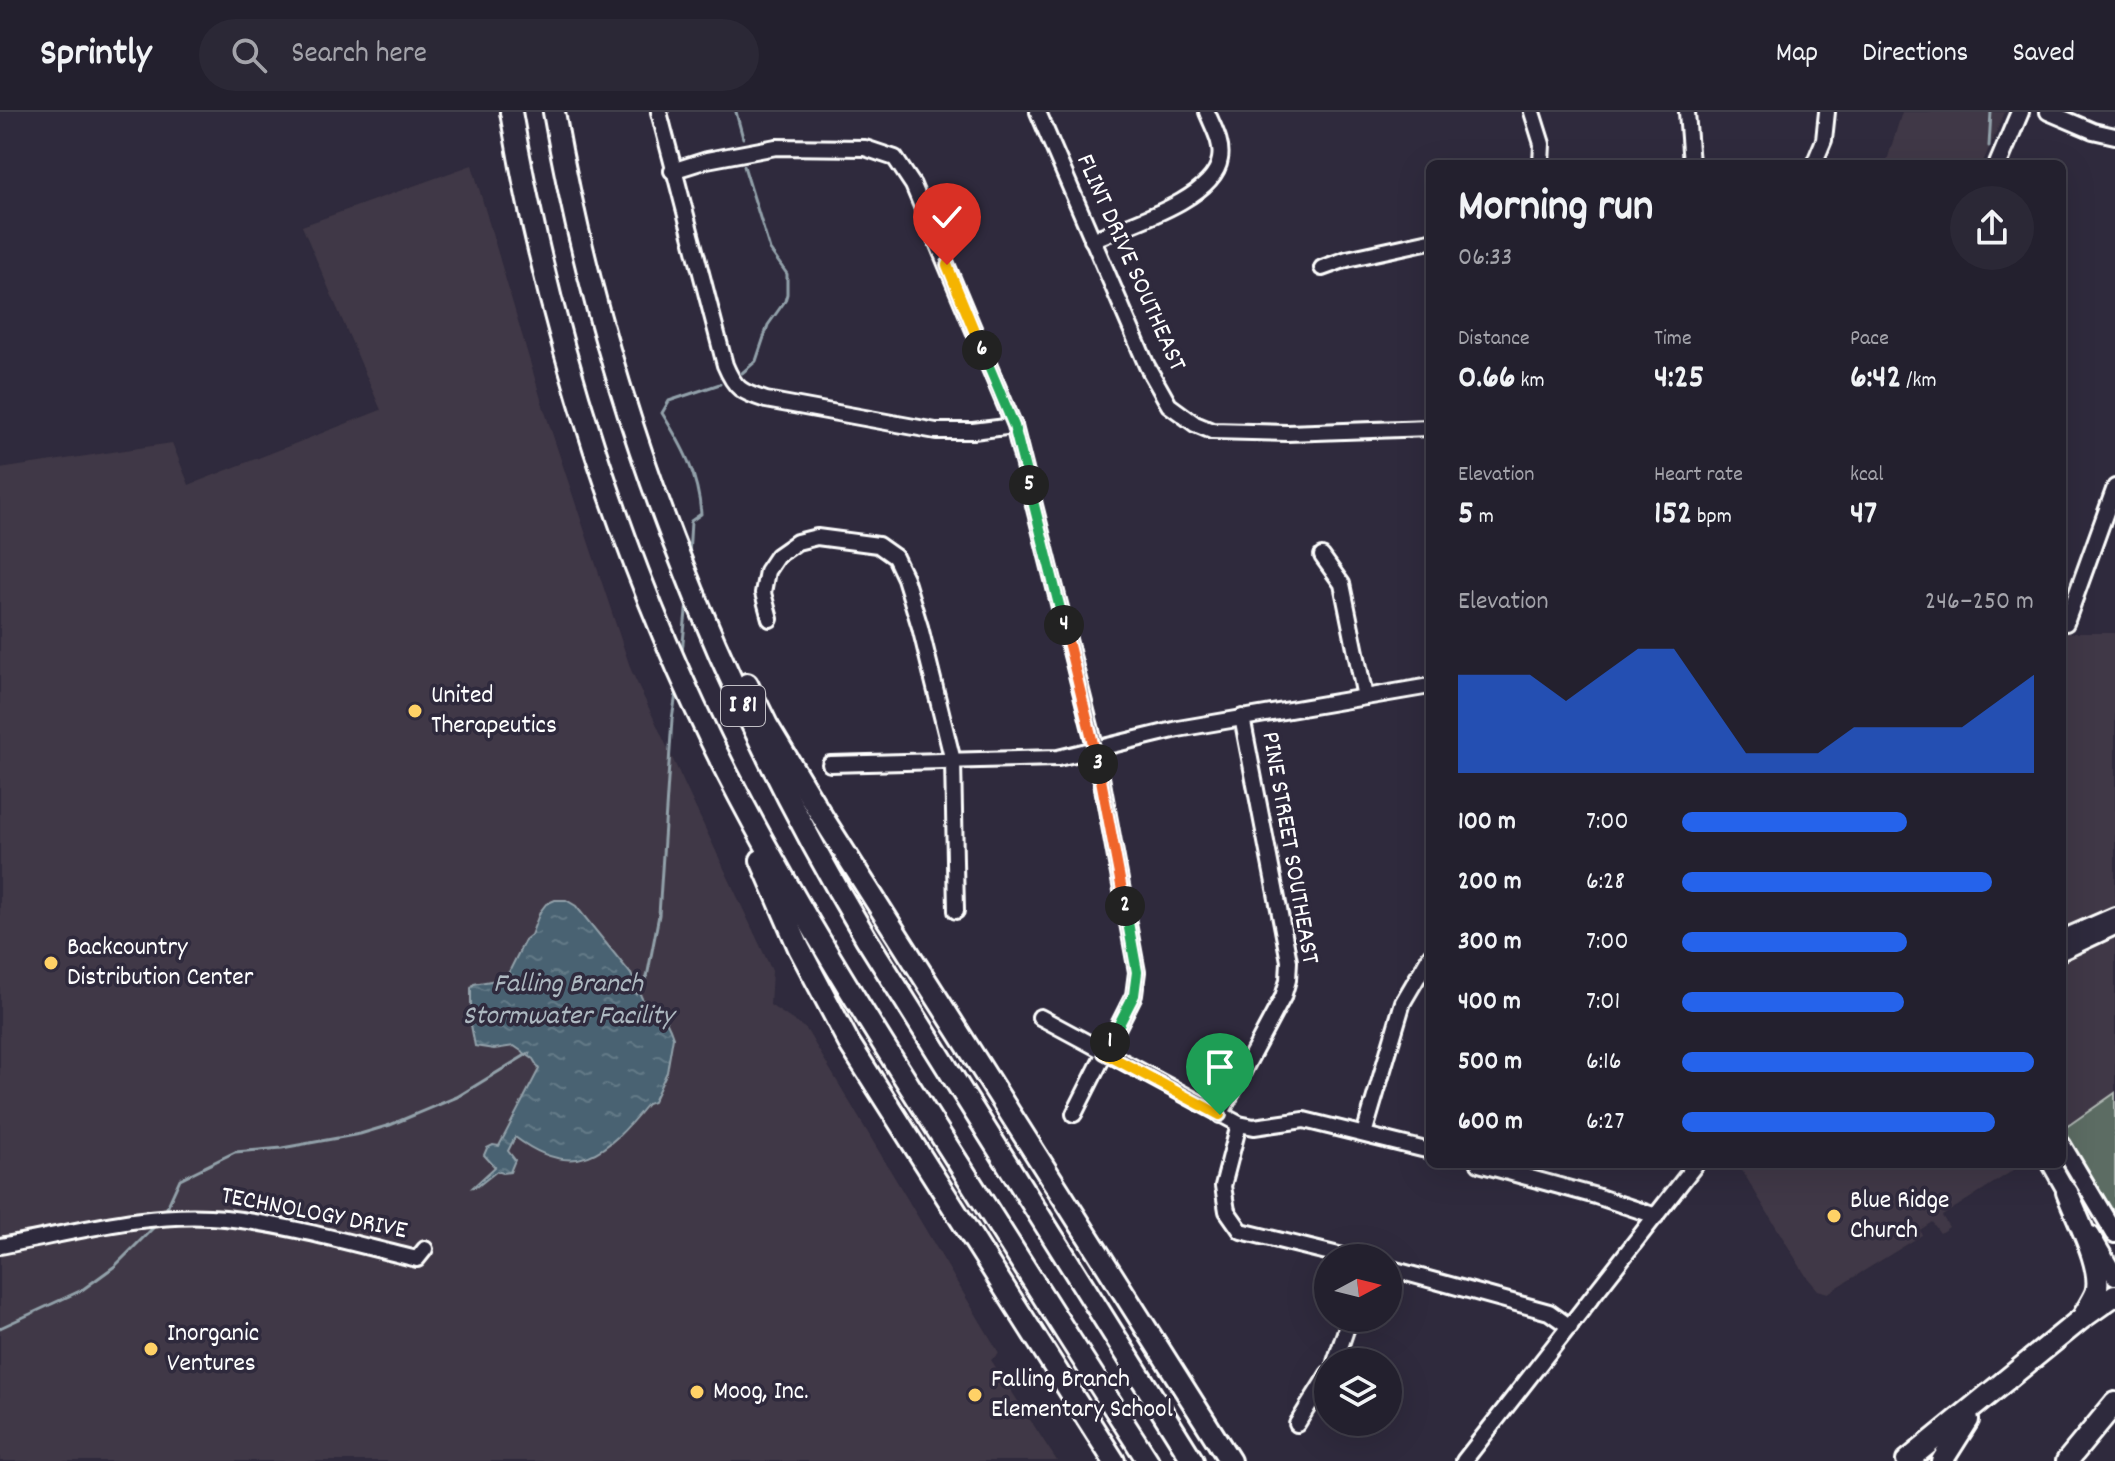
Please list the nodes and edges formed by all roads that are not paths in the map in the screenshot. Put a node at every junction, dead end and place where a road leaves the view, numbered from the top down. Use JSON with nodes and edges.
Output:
{"nodes":[{"id":1,"x":511,"y":112,"type":"edge"},
{"id":2,"x":554,"y":112,"type":"edge"},
{"id":3,"x":659,"y":112,"type":"edge"},
{"id":4,"x":1038,"y":112,"type":"edge"},
{"id":5,"x":1207,"y":112,"type":"edge"},
{"id":6,"x":1532,"y":112,"type":"edge"},
{"id":7,"x":1687,"y":112,"type":"edge"},
{"id":8,"x":1827,"y":112,"type":"edge"},
{"id":9,"x":2020,"y":112,"type":"edge"},
{"id":10,"x":2048,"y":112,"type":"edge"},
{"id":11,"x":2115,"y":136,"type":"edge"},
{"id":12,"x":1541,"y":160,"type":"edge"},
{"id":13,"x":1691,"y":160,"type":"edge"},
{"id":14,"x":1816,"y":160,"type":"edge"},
{"id":15,"x":2000,"y":160,"type":"edge"},
{"id":16,"x":672,"y":171,"type":"junction"},
{"id":17,"x":1092,"y":240,"type":"junction"},
{"id":18,"x":1426,"y":242,"type":"edge"},
{"id":19,"x":1322,"y":268,"type":"dead end"},
{"id":20,"x":615,"y":367,"type":"junction"},
{"id":21,"x":1014,"y":426,"type":"junction"},
{"id":22,"x":1426,"y":428,"type":"edge"},
{"id":23,"x":2115,"y":487,"type":"edge"},
{"id":24,"x":1322,"y":556,"type":"dead end"},
{"id":25,"x":770,"y":619,"type":"dead end"},
{"id":26,"x":2066,"y":623,"type":"dead end"},
{"id":27,"x":1426,"y":687,"type":"edge"},
{"id":28,"x":1365,"y":697,"type":"junction"},
{"id":29,"x":1242,"y":717,"type":"junction"},
{"id":30,"x":1096,"y":750,"type":"junction"},
{"id":31,"x":953,"y":761,"type":"junction"},
{"id":32,"x":830,"y":764,"type":"dead end"},
{"id":33,"x":724,"y":767,"type":"junction"},
{"id":34,"x":956,"y":911,"type":"dead end"},
{"id":35,"x":2115,"y":915,"type":"edge"},
{"id":36,"x":2115,"y":927,"type":"edge"},
{"id":37,"x":2066,"y":936,"type":"edge"},
{"id":38,"x":2066,"y":950,"type":"edge"},
{"id":39,"x":1426,"y":963,"type":"edge"},
{"id":40,"x":1040,"y":1017,"type":"dead end"},
{"id":41,"x":1104,"y":1053,"type":"junction"},
{"id":42,"x":1074,"y":1114,"type":"dead end"},
{"id":43,"x":1220,"y":1115,"type":"junction"},
{"id":44,"x":1239,"y":1124,"type":"junction"},
{"id":45,"x":1364,"y":1134,"type":"junction"},
{"id":46,"x":1426,"y":1150,"type":"edge"},
{"id":47,"x":2066,"y":1152,"type":"edge"},
{"id":48,"x":1499,"y":1168,"type":"edge"},
{"id":49,"x":1693,"y":1168,"type":"edge"},
{"id":50,"x":2053,"y":1168,"type":"edge"},
{"id":51,"x":2067,"y":1192,"type":"junction"},
{"id":52,"x":1656,"y":1216,"type":"junction"},
{"id":53,"x":2115,"y":1234,"type":"edge"},
{"id":54,"x":0,"y":1246,"type":"edge"},
{"id":55,"x":425,"y":1249,"type":"dead end"},
{"id":56,"x":1314,"y":1249,"type":"edge"},
{"id":57,"x":1402,"y":1272,"type":"edge"},
{"id":58,"x":2115,"y":1276,"type":"edge"},
{"id":59,"x":2115,"y":1295,"type":"edge"},
{"id":60,"x":2081,"y":1319,"type":"junction"},
{"id":61,"x":1570,"y":1327,"type":"junction"},
{"id":62,"x":1990,"y":1392,"type":"junction"},
{"id":63,"x":1314,"y":1397,"type":"edge"},
{"id":64,"x":2115,"y":1403,"type":"edge"},
{"id":65,"x":1204,"y":1420,"type":"junction"},
{"id":66,"x":1297,"y":1424,"type":"dead end"},
{"id":67,"x":2098,"y":1427,"type":"junction"},
{"id":68,"x":1114,"y":1461,"type":"edge"},
{"id":69,"x":1148,"y":1461,"type":"edge"},
{"id":70,"x":1193,"y":1461,"type":"edge"},
{"id":71,"x":1230,"y":1461,"type":"edge"},
{"id":72,"x":1246,"y":1461,"type":"edge"},
{"id":73,"x":1464,"y":1461,"type":"edge"},
{"id":74,"x":1907,"y":1461,"type":"edge"},
{"id":75,"x":1942,"y":1461,"type":"edge"},
{"id":76,"x":2067,"y":1461,"type":"edge"},
{"id":77,"x":2079,"y":1461,"type":"edge"}],
"edges":[{"from":1,"to":33,"type":"highway","number":"I 81"},
{"from":2,"to":20,"type":"highway","number":"I 81"},
{"from":3,"to":16,"type":"street"},
{"from":4,"to":17,"type":"street","name":"FLINT DRIVE SOUTHEAST"},
{"from":5,"to":17,"type":"street"},
{"from":6,"to":12,"type":"street"},
{"from":7,"to":13,"type":"street"},
{"from":8,"to":14,"type":"street"},
{"from":9,"to":15,"type":"main road"},
{"from":10,"to":11,"type":"street"},
{"from":16,"to":21,"type":"street"},
{"from":16,"to":21,"type":"street"},
{"from":17,"to":22,"type":"street","name":"FLINT DRIVE SOUTHEAST"},
{"from":18,"to":19,"type":"street"},
{"from":20,"to":65,"type":"highway"},
{"from":20,"to":70,"type":"highway","number":"I 81"},
{"from":21,"to":30,"type":"street"},
{"from":23,"to":26,"type":"street"},
{"from":24,"to":28,"type":"street"},
{"from":25,"to":31,"type":"street"},
{"from":27,"to":28,"type":"street"},
{"from":28,"to":29,"type":"street"},
{"from":29,"to":30,"type":"street"},
{"from":29,"to":43,"type":"street","name":"PINE STREET SOUTHEAST"},
{"from":30,"to":31,"type":"street"},
{"from":30,"to":41,"type":"street"},
{"from":31,"to":32,"type":"street"},
{"from":31,"to":34,"type":"street"},
{"from":33,"to":68,"type":"highway"},
{"from":33,"to":69,"type":"highway","number":"I 81"},
{"from":35,"to":37,"type":"street"},
{"from":36,"to":38,"type":"street"},
{"from":39,"to":45,"type":"street"},
{"from":40,"to":41,"type":"street"},
{"from":41,"to":42,"type":"street"},
{"from":41,"to":43,"type":"street"},
{"from":43,"to":44,"type":"street"},
{"from":44,"to":45,"type":"street"},
{"from":44,"to":56,"type":"street"},
{"from":45,"to":46,"type":"street"},
{"from":47,"to":53,"type":"main road"},
{"from":48,"to":52,"type":"street"},
{"from":49,"to":52,"type":"street"},
{"from":50,"to":51,"type":"main road"},
{"from":51,"to":58,"type":"main road"},
{"from":51,"to":60,"type":"highway"},
{"from":52,"to":61,"type":"street"},
{"from":54,"to":55,"type":"street","name":"TECHNOLOGY DRIVE"},
{"from":57,"to":61,"type":"street"},
{"from":59,"to":60,"type":"highway"},
{"from":60,"to":62,"type":"highway"},
{"from":61,"to":73,"type":"street"},
{"from":62,"to":74,"type":"highway"},
{"from":62,"to":75,"type":"highway"},
{"from":63,"to":66,"type":"street"},
{"from":64,"to":67,"type":"highway"},
{"from":65,"to":71,"type":"highway"},
{"from":65,"to":72,"type":"highway"},
{"from":67,"to":76,"type":"highway"},
{"from":67,"to":77,"type":"highway"}]}
